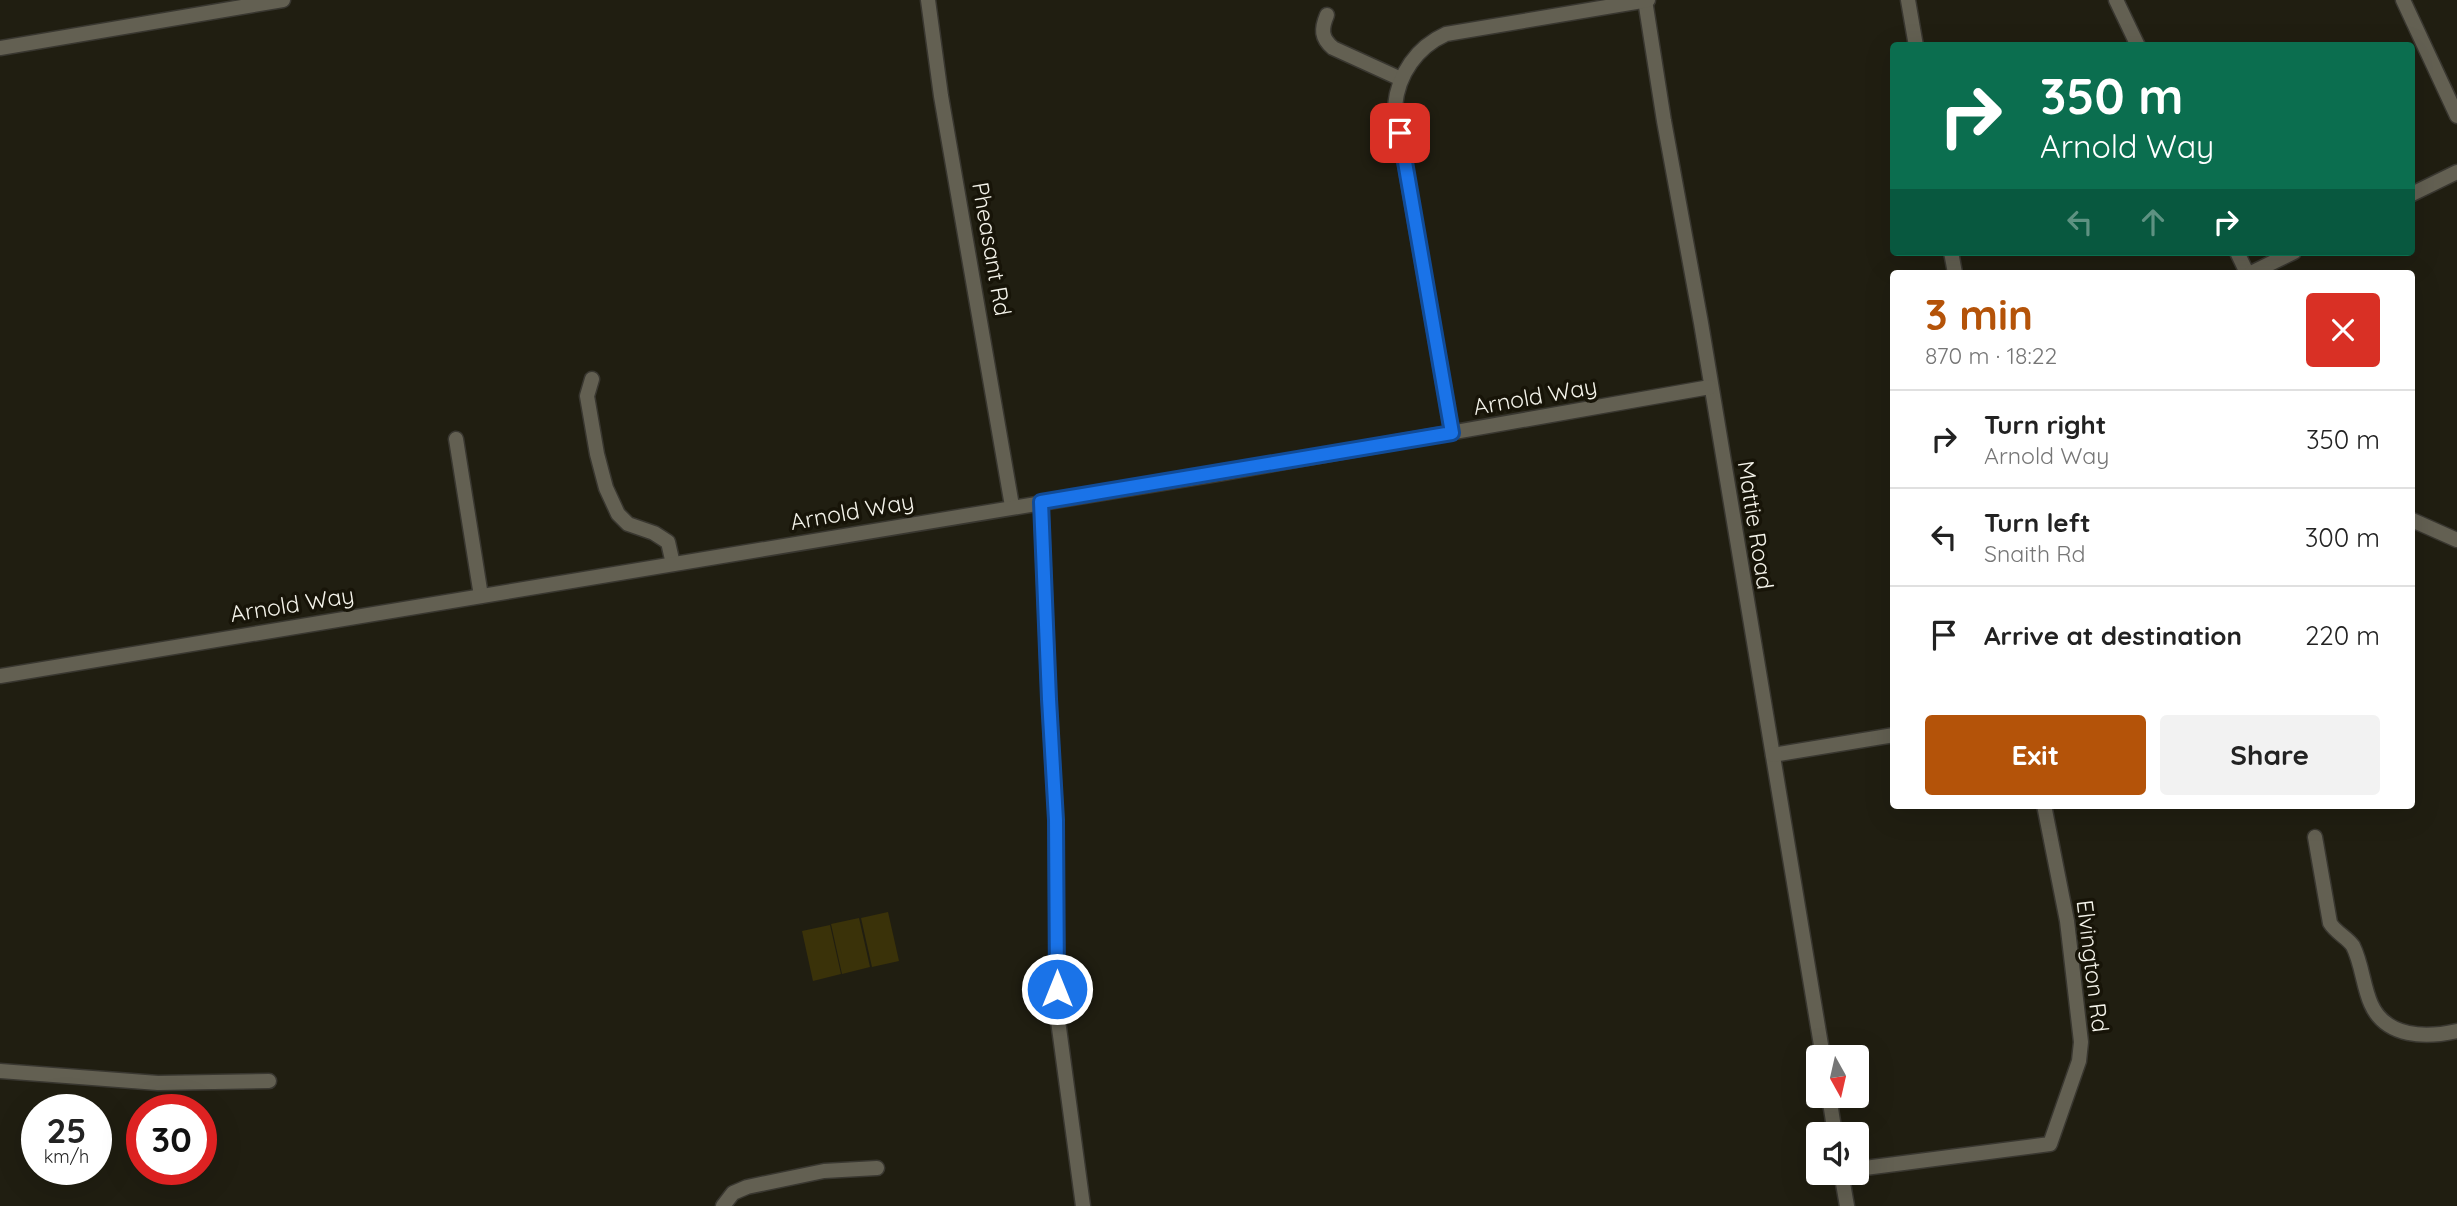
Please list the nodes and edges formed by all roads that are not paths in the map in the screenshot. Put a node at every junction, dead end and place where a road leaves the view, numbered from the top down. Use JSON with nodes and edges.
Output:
{"nodes":[{"id":1,"x":283,"y":0,"type":"edge"},
{"id":2,"x":928,"y":0,"type":"edge"},
{"id":3,"x":1646,"y":0,"type":"edge"},
{"id":4,"x":1908,"y":0,"type":"edge"},
{"id":5,"x":2116,"y":0,"type":"edge"},
{"id":6,"x":2403,"y":0,"type":"edge"},
{"id":7,"x":1327,"y":15,"type":"dead end"},
{"id":8,"x":1915,"y":42,"type":"edge"},
{"id":9,"x":2136,"y":42,"type":"edge"},
{"id":10,"x":0,"y":48,"type":"edge"},
{"id":11,"x":1401,"y":79,"type":"junction"},
{"id":12,"x":2457,"y":116,"type":"edge"},
{"id":13,"x":2457,"y":172,"type":"edge"},
{"id":14,"x":2415,"y":193,"type":"edge"},
{"id":15,"x":2285,"y":256,"type":"edge"},
{"id":16,"x":2255,"y":270,"type":"edge"},
{"id":17,"x":592,"y":379,"type":"dead end"},
{"id":18,"x":1710,"y":387,"type":"junction"},
{"id":19,"x":1452,"y":433,"type":"junction"},
{"id":20,"x":456,"y":439,"type":"dead end"},
{"id":21,"x":1041,"y":502,"type":"junction"},
{"id":22,"x":1012,"y":506,"type":"junction"},
{"id":23,"x":2415,"y":521,"type":"edge"},
{"id":24,"x":2457,"y":540,"type":"edge"},
{"id":25,"x":673,"y":564,"type":"junction"},
{"id":26,"x":481,"y":596,"type":"junction"},
{"id":27,"x":0,"y":676,"type":"edge"},
{"id":28,"x":1890,"y":735,"type":"edge"},
{"id":29,"x":1773,"y":755,"type":"junction"},
{"id":30,"x":2045,"y":809,"type":"edge"},
{"id":31,"x":2315,"y":837,"type":"dead end"},
{"id":32,"x":2457,"y":1031,"type":"edge"},
{"id":33,"x":1821,"y":1045,"type":"edge"},
{"id":34,"x":0,"y":1071,"type":"edge"},
{"id":35,"x":269,"y":1081,"type":"dead end"},
{"id":36,"x":1869,"y":1167,"type":"edge"},
{"id":37,"x":877,"y":1168,"type":"dead end"},
{"id":38,"x":1844,"y":1185,"type":"edge"},
{"id":39,"x":723,"y":1206,"type":"edge"},
{"id":40,"x":1083,"y":1206,"type":"edge"},
{"id":41,"x":1847,"y":1206,"type":"edge"}],
"edges":[{"from":1,"to":10,"type":"street"},
{"from":2,"to":22,"type":"street","name":"Pheasant Rd"},
{"from":3,"to":11,"type":"street"},
{"from":3,"to":18,"type":"street","name":"Mattie Road"},
{"from":4,"to":8,"type":"street"},
{"from":5,"to":9,"type":"street"},
{"from":6,"to":12,"type":"street"},
{"from":7,"to":11,"type":"street"},
{"from":11,"to":19,"type":"street"},
{"from":13,"to":14,"type":"street"},
{"from":15,"to":16,"type":"street"},
{"from":17,"to":25,"type":"street"},
{"from":18,"to":19,"type":"street","name":"Arnold Way"},
{"from":18,"to":29,"type":"street","name":"Mattie Road"},
{"from":19,"to":21,"type":"street","name":"Arnold Way"},
{"from":20,"to":26,"type":"street"},
{"from":21,"to":22,"type":"street","name":"Arnold Way"},
{"from":21,"to":40,"type":"street"},
{"from":22,"to":25,"type":"street","name":"Arnold Way"},
{"from":23,"to":24,"type":"street"},
{"from":25,"to":26,"type":"street","name":"Arnold Way"},
{"from":26,"to":27,"type":"street","name":"Arnold Way"},
{"from":28,"to":29,"type":"street"},
{"from":29,"to":33,"type":"street","name":"Mattie Road"},
{"from":30,"to":36,"type":"street","name":"Elvington Rd"},
{"from":31,"to":32,"type":"street"},
{"from":34,"to":35,"type":"street"},
{"from":37,"to":39,"type":"street"},
{"from":38,"to":41,"type":"street"}]}
